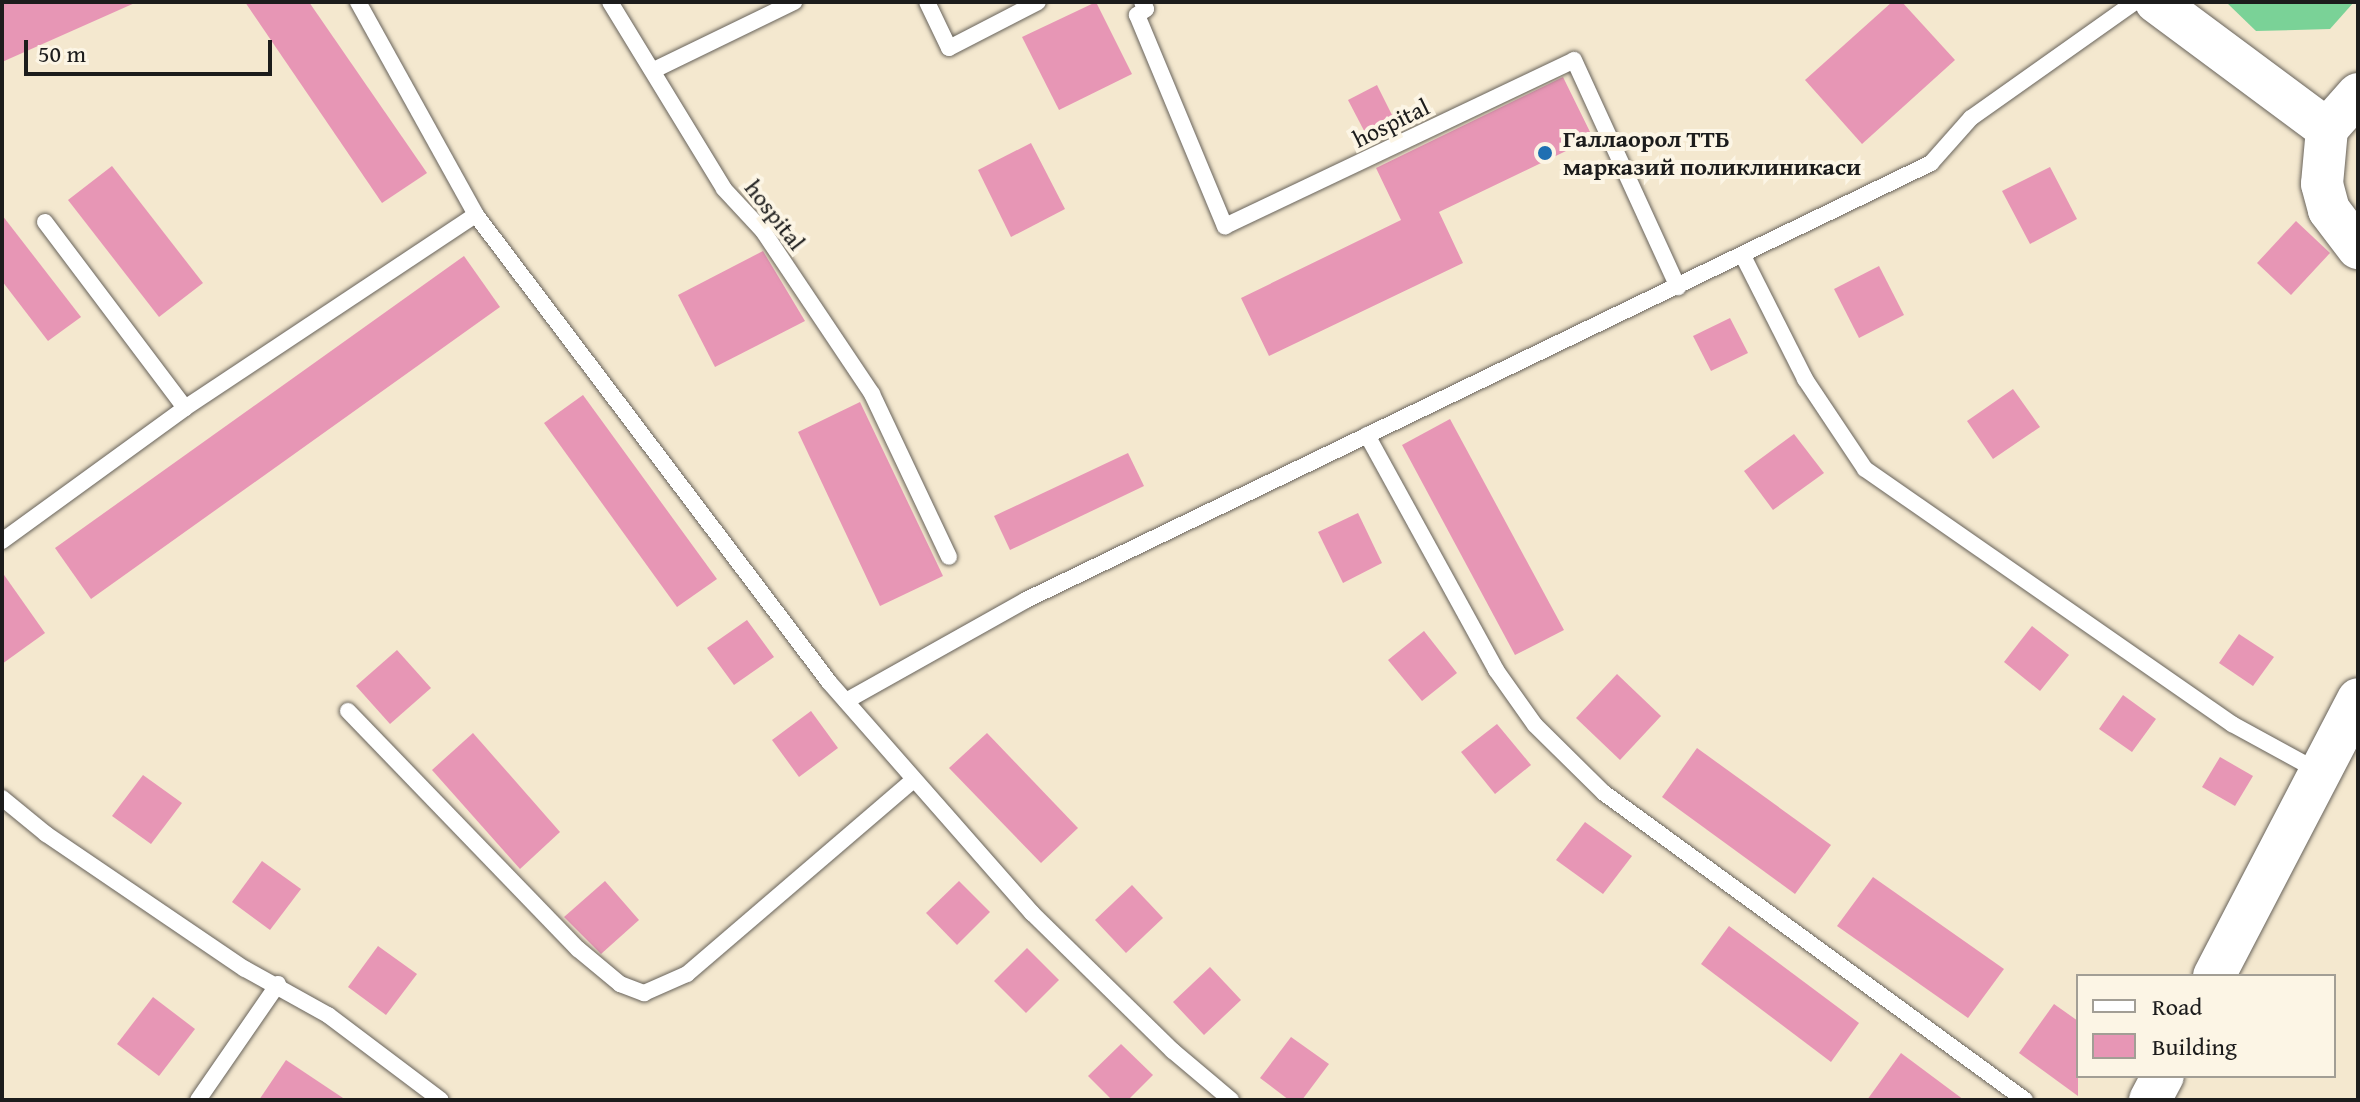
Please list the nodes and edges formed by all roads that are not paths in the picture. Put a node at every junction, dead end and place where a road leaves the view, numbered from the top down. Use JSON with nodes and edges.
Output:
{"nodes":[{"id":1,"x":358,"y":2,"type":"edge"},
{"id":2,"x":610,"y":2,"type":"edge"},
{"id":3,"x":794,"y":2,"type":"edge"},
{"id":4,"x":927,"y":2,"type":"edge"},
{"id":5,"x":1038,"y":2,"type":"edge"},
{"id":6,"x":1142,"y":2,"type":"edge"},
{"id":7,"x":2135,"y":2,"type":"edge"},
{"id":8,"x":2156,"y":2,"type":"edge"},
{"id":9,"x":654,"y":70,"type":"junction"},
{"id":10,"x":2358,"y":94,"type":"edge"},
{"id":11,"x":2327,"y":129,"type":"junction"},
{"id":12,"x":476,"y":215,"type":"junction"},
{"id":13,"x":45,"y":222,"type":"dead end"},
{"id":14,"x":2358,"y":248,"type":"edge"},
{"id":15,"x":1743,"y":256,"type":"junction"},
{"id":16,"x":1678,"y":287,"type":"junction"},
{"id":17,"x":185,"y":408,"type":"junction"},
{"id":18,"x":1367,"y":435,"type":"junction"},
{"id":19,"x":2,"y":541,"type":"edge"},
{"id":20,"x":949,"y":557,"type":"dead end"},
{"id":21,"x":846,"y":701,"type":"junction"},
{"id":22,"x":348,"y":711,"type":"dead end"},
{"id":23,"x":2353,"y":721,"type":"edge"},
{"id":24,"x":2319,"y":772,"type":"junction"},
{"id":25,"x":913,"y":780,"type":"junction"},
{"id":26,"x":2,"y":798,"type":"edge"},
{"id":27,"x":2215,"y":974,"type":"edge"},
{"id":28,"x":278,"y":984,"type":"junction"},
{"id":29,"x":2162,"y":1078,"type":"edge"},
{"id":30,"x":198,"y":1100,"type":"edge"},
{"id":31,"x":441,"y":1100,"type":"edge"},
{"id":32,"x":1231,"y":1100,"type":"edge"},
{"id":33,"x":2025,"y":1100,"type":"edge"},
{"id":34,"x":2150,"y":1100,"type":"edge"}],
"edges":[{"from":1,"to":12,"type":"lane"},
{"from":2,"to":9,"type":"lane","name":"hospital"},
{"from":3,"to":9,"type":"lane"},
{"from":4,"to":5,"type":"lane"},
{"from":6,"to":16,"type":"lane","name":"hospital"},
{"from":7,"to":15,"type":"lane"},
{"from":8,"to":11,"type":"street"},
{"from":9,"to":20,"type":"lane","name":"hospital"},
{"from":10,"to":11,"type":"street"},
{"from":11,"to":14,"type":"street"},
{"from":12,"to":17,"type":"lane"},
{"from":12,"to":21,"type":"lane"},
{"from":13,"to":17,"type":"lane"},
{"from":15,"to":16,"type":"lane"},
{"from":15,"to":24,"type":"lane"},
{"from":16,"to":18,"type":"lane"},
{"from":17,"to":19,"type":"lane"},
{"from":18,"to":21,"type":"lane"},
{"from":18,"to":33,"type":"lane"},
{"from":21,"to":25,"type":"lane"},
{"from":22,"to":25,"type":"lane"},
{"from":23,"to":24,"type":"street"},
{"from":24,"to":27,"type":"street"},
{"from":25,"to":32,"type":"lane"},
{"from":26,"to":28,"type":"lane"},
{"from":28,"to":30,"type":"lane"},
{"from":28,"to":31,"type":"lane"},
{"from":29,"to":34,"type":"street"}]}
